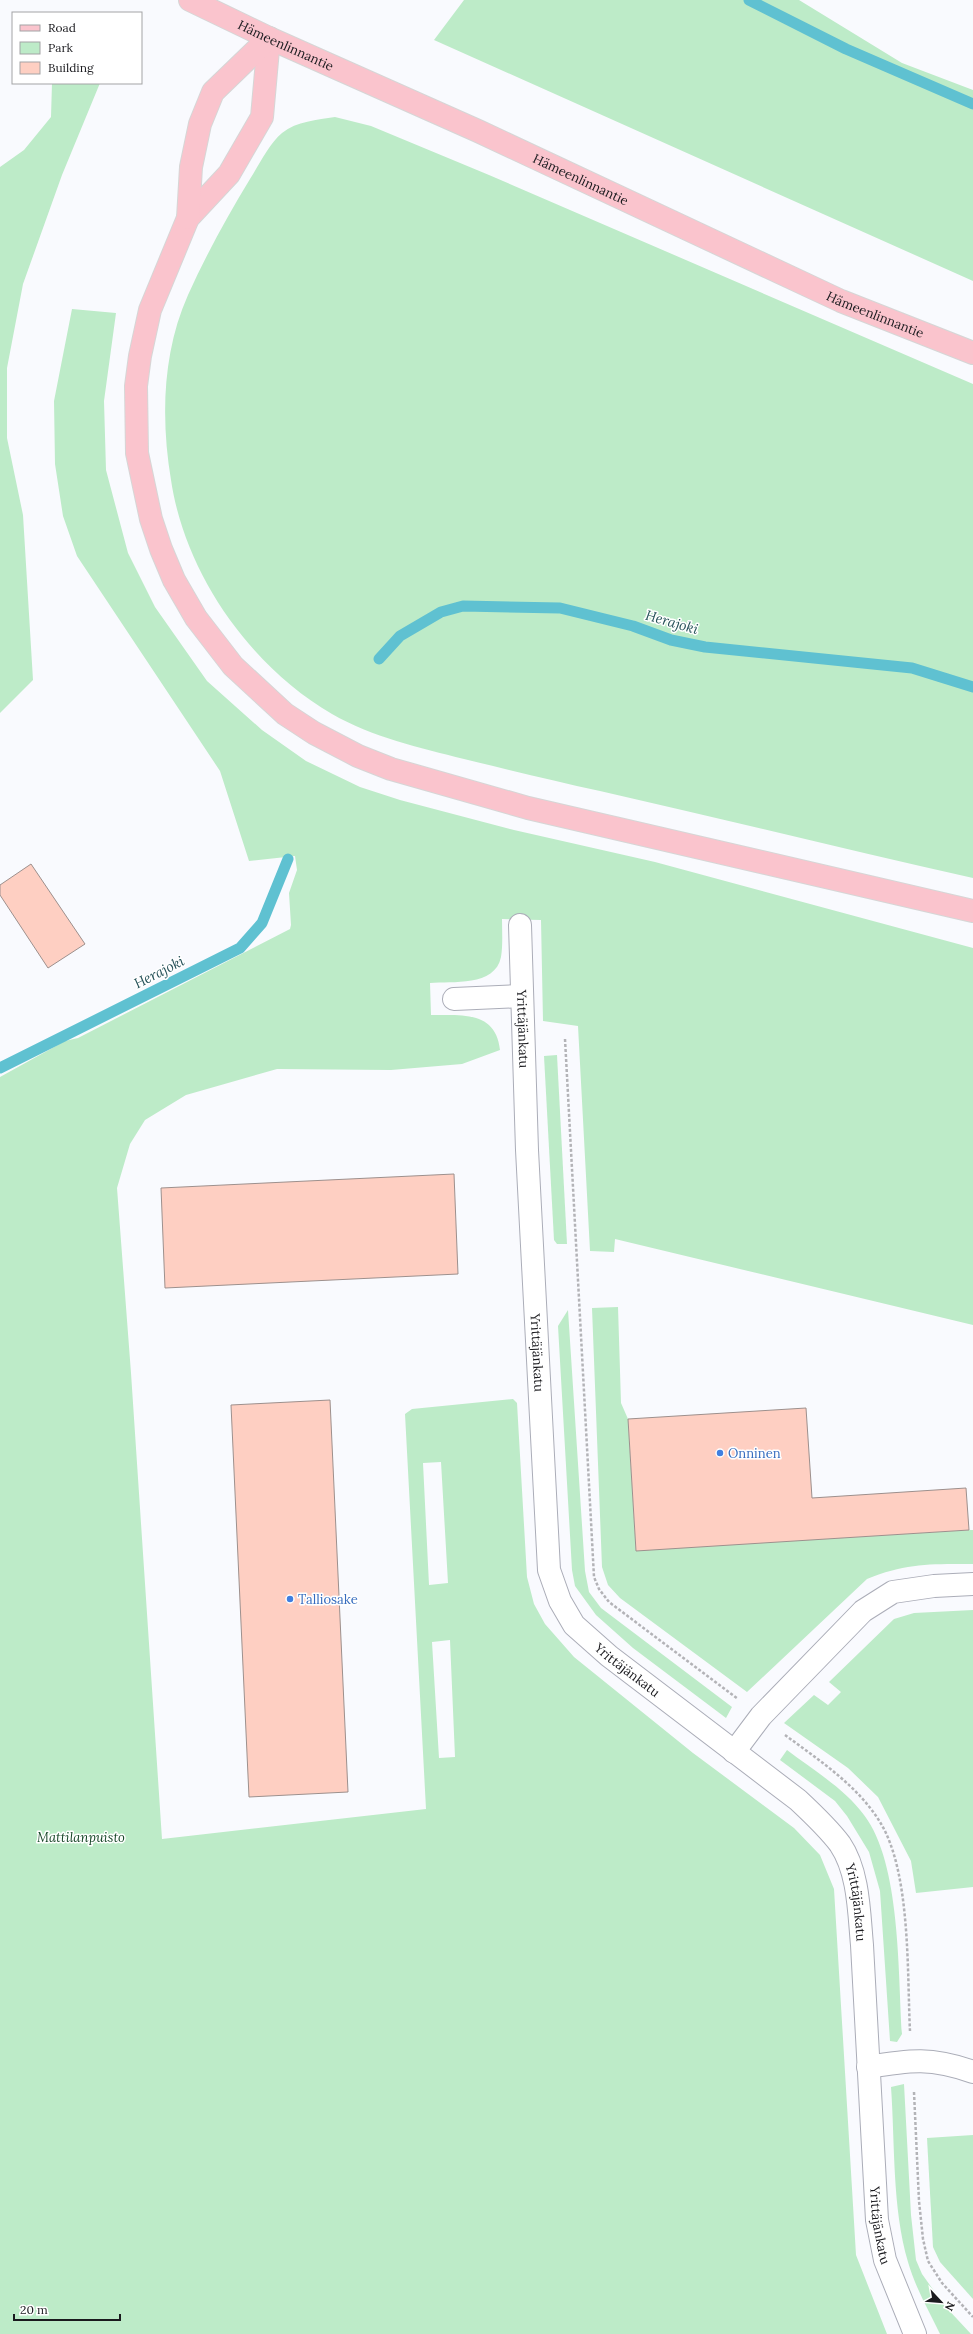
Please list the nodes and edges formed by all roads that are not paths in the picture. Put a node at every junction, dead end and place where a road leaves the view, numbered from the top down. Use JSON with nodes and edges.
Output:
{"nodes":[{"id":1,"x":190,"y":0,"type":"edge"},
{"id":2,"x":269,"y":38,"type":"junction"},
{"id":3,"x":188,"y":218,"type":"junction"},
{"id":4,"x":973,"y":353,"type":"edge"},
{"id":5,"x":973,"y":911,"type":"edge"},
{"id":6,"x":520,"y":925,"type":"dead end"},
{"id":7,"x":522,"y":996,"type":"junction"},
{"id":8,"x":454,"y":999,"type":"dead end"},
{"id":9,"x":973,"y":1584,"type":"edge"},
{"id":10,"x":734,"y":1752,"type":"junction"},
{"id":11,"x":868,"y":2067,"type":"junction"},
{"id":12,"x":973,"y":2072,"type":"edge"},
{"id":13,"x":915,"y":2334,"type":"edge"}],
"edges":[{"from":1,"to":2,"type":"main road","name":"Hämeenlinnantie"},
{"from":2,"to":3,"type":"main road"},
{"from":2,"to":3,"type":"main road"},
{"from":2,"to":4,"type":"main road","name":"Hämeenlinnantie"},
{"from":3,"to":5,"type":"main road"},
{"from":6,"to":7,"type":"street","name":"Yrittäjänkatu"},
{"from":7,"to":8,"type":"street"},
{"from":7,"to":10,"type":"street","name":"Yrittäjänkatu"},
{"from":9,"to":10,"type":"street"},
{"from":10,"to":11,"type":"street","name":"Yrittäjänkatu"},
{"from":11,"to":12,"type":"street"},
{"from":11,"to":13,"type":"street","name":"Yrittäjänkatu"}]}
